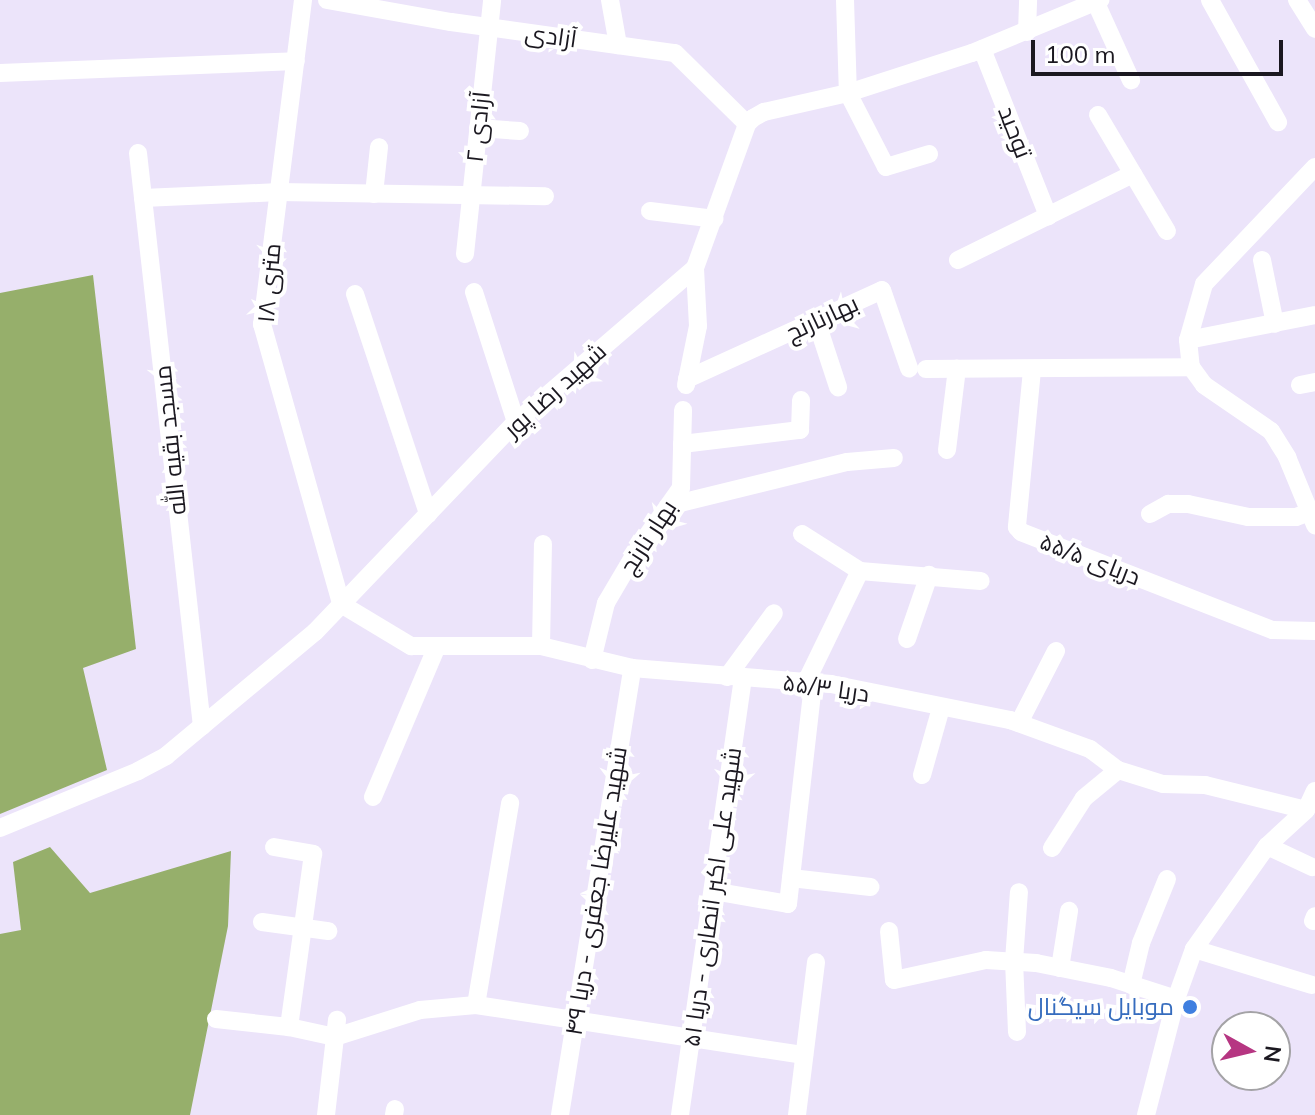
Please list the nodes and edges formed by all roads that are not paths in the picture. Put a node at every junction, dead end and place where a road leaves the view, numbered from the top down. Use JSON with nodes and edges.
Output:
{"nodes":[{"id":1,"x":303,"y":0,"type":"edge"},
{"id":2,"x":327,"y":0,"type":"edge"},
{"id":3,"x":492,"y":0,"type":"edge"},
{"id":4,"x":610,"y":0,"type":"edge"},
{"id":5,"x":845,"y":0,"type":"edge"},
{"id":6,"x":1028,"y":0,"type":"edge"},
{"id":7,"x":1210,"y":0,"type":"edge"},
{"id":8,"x":1297,"y":0,"type":"edge"},
{"id":9,"x":1098,"y":1,"type":"edge"},
{"id":10,"x":346,"y":2,"type":"edge"},
{"id":11,"x":489,"y":27,"type":"junction"},
{"id":12,"x":1315,"y":29,"type":"edge"},
{"id":13,"x":1027,"y":32,"type":"junction"},
{"id":14,"x":618,"y":45,"type":"junction"},
{"id":15,"x":982,"y":49,"type":"junction"},
{"id":16,"x":296,"y":61,"type":"junction"},
{"id":17,"x":0,"y":73,"type":"edge"},
{"id":18,"x":1131,"y":80,"type":"dead end"},
{"id":19,"x":848,"y":93,"type":"junction"},
{"id":20,"x":1098,"y":115,"type":"dead end"},
{"id":21,"x":1278,"y":122,"type":"dead end"},
{"id":22,"x":747,"y":124,"type":"junction"},
{"id":23,"x":478,"y":128,"type":"junction"},
{"id":24,"x":520,"y":131,"type":"dead end"},
{"id":25,"x":379,"y":147,"type":"dead end"},
{"id":26,"x":138,"y":153,"type":"dead end"},
{"id":27,"x":929,"y":154,"type":"dead end"},
{"id":28,"x":1315,"y":167,"type":"edge"},
{"id":29,"x":1133,"y":174,"type":"junction"},
{"id":30,"x":279,"y":192,"type":"junction"},
{"id":31,"x":374,"y":194,"type":"junction"},
{"id":32,"x":471,"y":195,"type":"junction"},
{"id":33,"x":545,"y":196,"type":"dead end"},
{"id":34,"x":143,"y":198,"type":"junction"},
{"id":35,"x":650,"y":211,"type":"dead end"},
{"id":36,"x":1048,"y":216,"type":"junction"},
{"id":37,"x":715,"y":219,"type":"junction"},
{"id":38,"x":1167,"y":231,"type":"dead end"},
{"id":39,"x":465,"y":254,"type":"dead end"},
{"id":40,"x":958,"y":260,"type":"dead end"},
{"id":41,"x":1262,"y":260,"type":"dead end"},
{"id":42,"x":695,"y":268,"type":"junction"},
{"id":43,"x":474,"y":292,"type":"dead end"},
{"id":44,"x":355,"y":294,"type":"dead end"},
{"id":45,"x":1315,"y":315,"type":"edge"},
{"id":46,"x":816,"y":320,"type":"junction"},
{"id":47,"x":1275,"y":324,"type":"junction"},
{"id":48,"x":1188,"y":340,"type":"junction"},
{"id":49,"x":1191,"y":367,"type":"junction"},
{"id":50,"x":957,"y":369,"type":"junction"},
{"id":51,"x":1032,"y":370,"type":"junction"},
{"id":52,"x":838,"y":387,"type":"dead end"},
{"id":53,"x":801,"y":400,"type":"dead end"},
{"id":54,"x":683,"y":410,"type":"dead end"},
{"id":55,"x":516,"y":422,"type":"junction"},
{"id":56,"x":682,"y":444,"type":"junction"},
{"id":57,"x":947,"y":450,"type":"dead end"},
{"id":58,"x":894,"y":458,"type":"dead end"},
{"id":59,"x":1307,"y":480,"type":"edge"},
{"id":60,"x":668,"y":506,"type":"junction"},
{"id":61,"x":428,"y":514,"type":"junction"},
{"id":62,"x":1150,"y":514,"type":"dead end"},
{"id":63,"x":1312,"y":518,"type":"edge"},
{"id":64,"x":802,"y":534,"type":"dead end"},
{"id":65,"x":543,"y":544,"type":"dead end"},
{"id":66,"x":860,"y":571,"type":"junction"},
{"id":67,"x":929,"y":575,"type":"junction"},
{"id":68,"x":981,"y":581,"type":"dead end"},
{"id":69,"x":341,"y":604,"type":"junction"},
{"id":70,"x":774,"y":613,"type":"dead end"},
{"id":71,"x":1315,"y":631,"type":"edge"},
{"id":72,"x":907,"y":639,"type":"dead end"},
{"id":73,"x":437,"y":646,"type":"junction"},
{"id":74,"x":541,"y":646,"type":"junction"},
{"id":75,"x":1056,"y":651,"type":"dead end"},
{"id":76,"x":592,"y":660,"type":"junction"},
{"id":77,"x":632,"y":668,"type":"junction"},
{"id":78,"x":735,"y":678,"type":"junction"},
{"id":79,"x":810,"y":682,"type":"junction"},
{"id":80,"x":941,"y":708,"type":"junction"},
{"id":81,"x":1019,"y":723,"type":"junction"},
{"id":82,"x":202,"y":726,"type":"junction"},
{"id":83,"x":1118,"y":770,"type":"junction"},
{"id":84,"x":922,"y":775,"type":"dead end"},
{"id":85,"x":1315,"y":791,"type":"edge"},
{"id":86,"x":373,"y":797,"type":"dead end"},
{"id":87,"x":510,"y":803,"type":"dead end"},
{"id":88,"x":1306,"y":810,"type":"junction"},
{"id":89,"x":0,"y":828,"type":"edge"},
{"id":90,"x":1267,"y":846,"type":"junction"},
{"id":91,"x":274,"y":847,"type":"dead end"},
{"id":92,"x":1052,"y":848,"type":"dead end"},
{"id":93,"x":1312,"y":867,"type":"dead end"},
{"id":94,"x":791,"y":878,"type":"junction"},
{"id":95,"x":1167,"y":879,"type":"dead end"},
{"id":96,"x":870,"y":887,"type":"dead end"},
{"id":97,"x":713,"y":891,"type":"junction"},
{"id":98,"x":1019,"y":892,"type":"dead end"},
{"id":99,"x":1069,"y":911,"type":"dead end"},
{"id":100,"x":262,"y":922,"type":"dead end"},
{"id":101,"x":303,"y":928,"type":"junction"},
{"id":102,"x":328,"y":931,"type":"dead end"},
{"id":103,"x":889,"y":931,"type":"dead end"},
{"id":104,"x":1194,"y":949,"type":"junction"},
{"id":105,"x":1014,"y":961,"type":"junction"},
{"id":106,"x":816,"y":962,"type":"dead end"},
{"id":107,"x":1060,"y":968,"type":"junction"},
{"id":108,"x":1131,"y":985,"type":"junction"},
{"id":109,"x":1312,"y":985,"type":"dead end"},
{"id":110,"x":1176,"y":999,"type":"junction"},
{"id":111,"x":476,"y":1005,"type":"junction"},
{"id":112,"x":216,"y":1019,"type":"dead end"},
{"id":113,"x":575,"y":1021,"type":"junction"},
{"id":114,"x":289,"y":1027,"type":"junction"},
{"id":115,"x":336,"y":1028,"type":"junction"},
{"id":116,"x":1017,"y":1032,"type":"dead end"},
{"id":117,"x":691,"y":1038,"type":"junction"},
{"id":118,"x":804,"y":1055,"type":"junction"},
{"id":119,"x":326,"y":1115,"type":"edge"},
{"id":120,"x":560,"y":1115,"type":"edge"},
{"id":121,"x":680,"y":1115,"type":"edge"},
{"id":122,"x":797,"y":1115,"type":"edge"},
{"id":123,"x":1146,"y":1115,"type":"edge"}],
"edges":[{"from":1,"to":16,"type":"street","name":"۱۸ متری"},
{"from":2,"to":10,"type":"street","name":"آزادی"},
{"from":3,"to":11,"type":"street","name":"آزادی ۲"},
{"from":4,"to":14,"type":"street"},
{"from":5,"to":19,"type":"street"},
{"from":6,"to":13,"type":"street"},
{"from":7,"to":21,"type":"street"},
{"from":8,"to":12,"type":"street"},
{"from":9,"to":13,"type":"street"},
{"from":9,"to":18,"type":"street"},
{"from":10,"to":11,"type":"street","name":"آزادی"},
{"from":11,"to":14,"type":"street","name":"آزادی"},
{"from":11,"to":23,"type":"street","name":"آزادی ۲"},
{"from":13,"to":15,"type":"street"},
{"from":14,"to":22,"type":"street","name":"آزادی"},
{"from":15,"to":19,"type":"street"},
{"from":15,"to":36,"type":"street","name":"توحید"},
{"from":16,"to":17,"type":"street"},
{"from":16,"to":30,"type":"street","name":"۱۸ متری"},
{"from":19,"to":22,"type":"street"},
{"from":19,"to":27,"type":"street"},
{"from":20,"to":29,"type":"street"},
{"from":22,"to":37,"type":"street","name":"شهید رضا پور"},
{"from":23,"to":24,"type":"street"},
{"from":23,"to":32,"type":"street","name":"آزادی ۲"},
{"from":25,"to":31,"type":"street"},
{"from":26,"to":34,"type":"street","name":"مسجد بقیه الله"},
{"from":28,"to":48,"type":"street"},
{"from":29,"to":36,"type":"street"},
{"from":29,"to":38,"type":"street"},
{"from":30,"to":31,"type":"street"},
{"from":30,"to":34,"type":"street"},
{"from":30,"to":69,"type":"street","name":"۱۸ متری"},
{"from":31,"to":32,"type":"street"},
{"from":32,"to":33,"type":"street"},
{"from":32,"to":39,"type":"street","name":"آزادی ۲"},
{"from":34,"to":82,"type":"street","name":"مسجد بقیه الله"},
{"from":35,"to":37,"type":"street"},
{"from":36,"to":40,"type":"street"},
{"from":37,"to":42,"type":"street","name":"شهید رضا پور"},
{"from":41,"to":47,"type":"street"},
{"from":42,"to":46,"type":"street","name":"بهارنارنج"},
{"from":42,"to":55,"type":"street","name":"شهید رضا پور"},
{"from":43,"to":55,"type":"street"},
{"from":44,"to":61,"type":"street"},
{"from":45,"to":47,"type":"street"},
{"from":46,"to":50,"type":"street","name":"بهارنارنج"},
{"from":46,"to":52,"type":"street"},
{"from":47,"to":48,"type":"street"},
{"from":48,"to":49,"type":"street"},
{"from":49,"to":51,"type":"street"},
{"from":49,"to":59,"type":"street"},
{"from":50,"to":51,"type":"street"},
{"from":50,"to":57,"type":"street"},
{"from":51,"to":71,"type":"street","name":"دریای ۵۵/۵"},
{"from":53,"to":56,"type":"street"},
{"from":54,"to":56,"type":"street","name":"بهار نارنج"},
{"from":55,"to":61,"type":"street","name":"شهید رضا پور"},
{"from":56,"to":60,"type":"street","name":"بهار نارنج"},
{"from":58,"to":60,"type":"street"},
{"from":59,"to":63,"type":"street"},
{"from":60,"to":76,"type":"street","name":"بهار نارنج"},
{"from":61,"to":69,"type":"street","name":"شهید رضا پور"},
{"from":62,"to":63,"type":"street"},
{"from":64,"to":66,"type":"street"},
{"from":65,"to":74,"type":"street"},
{"from":66,"to":67,"type":"street"},
{"from":66,"to":79,"type":"street"},
{"from":67,"to":68,"type":"street"},
{"from":67,"to":72,"type":"street"},
{"from":69,"to":73,"type":"street","name":"دریا ۵۵/۳"},
{"from":69,"to":82,"type":"street","name":"شهید رضا پور"},
{"from":70,"to":78,"type":"street"},
{"from":73,"to":74,"type":"street","name":"دریا ۵۵/۳"},
{"from":73,"to":86,"type":"street"},
{"from":74,"to":76,"type":"street","name":"دریا ۵۵/۳"},
{"from":75,"to":81,"type":"street"},
{"from":76,"to":77,"type":"street","name":"دریا ۵۵/۳"},
{"from":77,"to":78,"type":"street","name":"دریا ۵۵/۳"},
{"from":77,"to":113,"type":"street","name":"شهید علیرضا جعفری - دریا ۴۹"},
{"from":78,"to":79,"type":"street","name":"دریا ۵۵/۳"},
{"from":78,"to":97,"type":"street","name":"شهید علی اکبر انصاری - دریا ۵۱"},
{"from":79,"to":80,"type":"street","name":"دریا ۵۵/۳"},
{"from":79,"to":94,"type":"street"},
{"from":80,"to":81,"type":"street","name":"دریا ۵۵/۳"},
{"from":80,"to":84,"type":"street"},
{"from":81,"to":83,"type":"street","name":"دریا ۵۵/۳"},
{"from":82,"to":89,"type":"street","name":"شهید رضا پور"},
{"from":83,"to":88,"type":"street","name":"دریا ۵۵/۳"},
{"from":83,"to":92,"type":"street"},
{"from":85,"to":88,"type":"street"},
{"from":87,"to":111,"type":"street"},
{"from":88,"to":90,"type":"street"},
{"from":90,"to":93,"type":"street"},
{"from":90,"to":104,"type":"street"},
{"from":91,"to":101,"type":"street"},
{"from":94,"to":96,"type":"street"},
{"from":94,"to":97,"type":"street"},
{"from":95,"to":108,"type":"street"},
{"from":97,"to":117,"type":"street","name":"شهید علی اکبر انصاری - دریا ۵۱"},
{"from":98,"to":105,"type":"street"},
{"from":99,"to":107,"type":"street"},
{"from":100,"to":101,"type":"street"},
{"from":101,"to":102,"type":"street"},
{"from":101,"to":114,"type":"street"},
{"from":103,"to":105,"type":"street"},
{"from":104,"to":109,"type":"street"},
{"from":104,"to":110,"type":"street"},
{"from":105,"to":107,"type":"street"},
{"from":105,"to":116,"type":"street"},
{"from":106,"to":118,"type":"street"},
{"from":107,"to":108,"type":"street"},
{"from":108,"to":110,"type":"street"},
{"from":110,"to":123,"type":"street"},
{"from":111,"to":113,"type":"street"},
{"from":111,"to":115,"type":"street"},
{"from":112,"to":114,"type":"street"},
{"from":113,"to":117,"type":"street"},
{"from":113,"to":120,"type":"street","name":"شهید علیرضا جعفری - دریا ۴۹"},
{"from":114,"to":115,"type":"street"},
{"from":115,"to":119,"type":"street"},
{"from":117,"to":118,"type":"street"},
{"from":117,"to":121,"type":"street","name":"شهید علی اکبر انصاری - دریا ۵۱"},
{"from":118,"to":122,"type":"street"}]}
